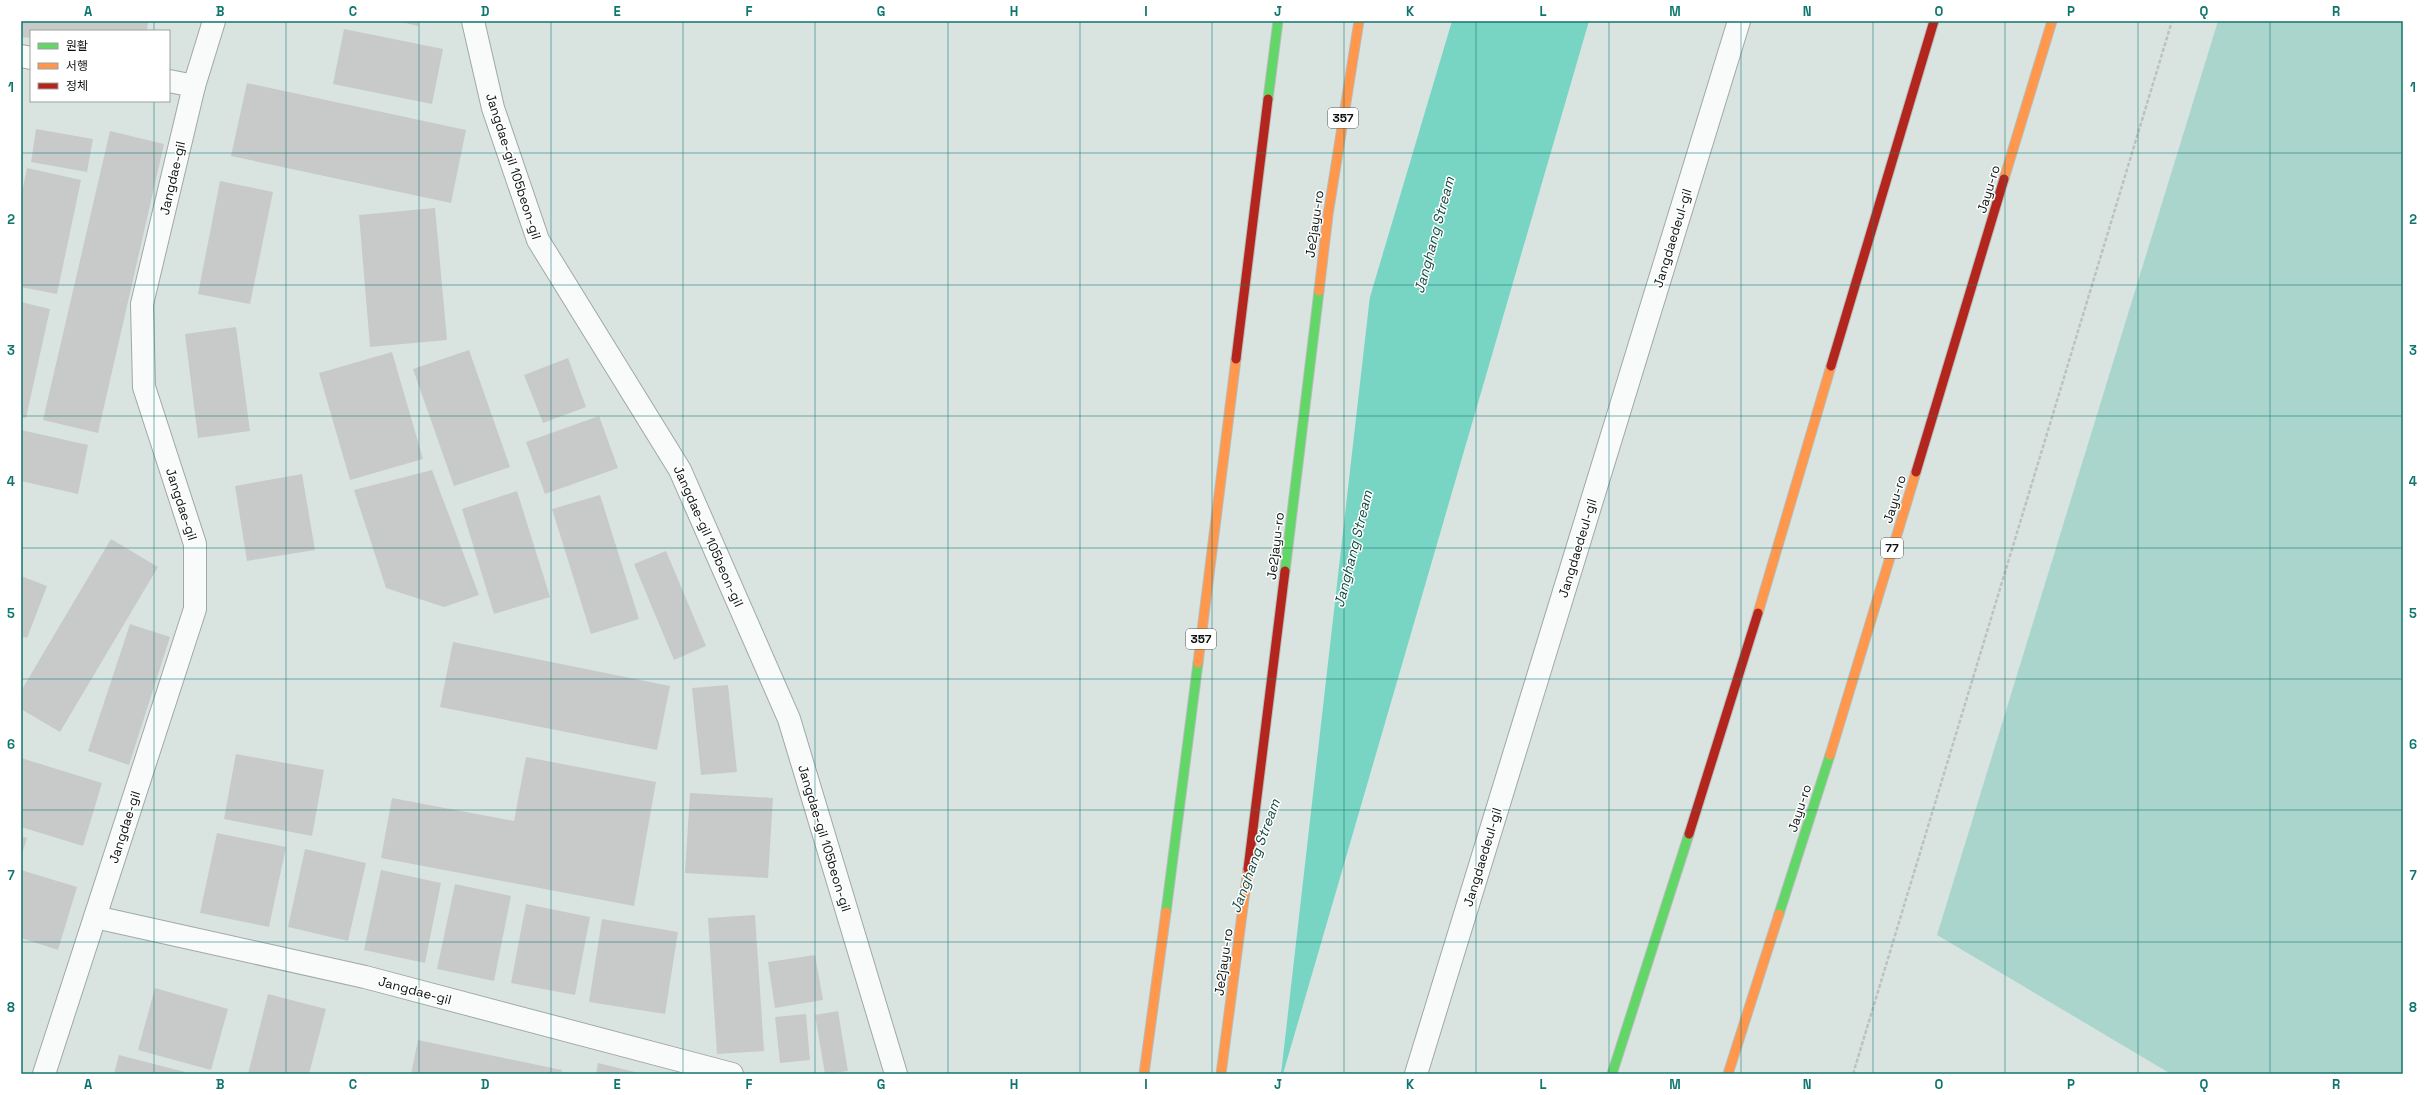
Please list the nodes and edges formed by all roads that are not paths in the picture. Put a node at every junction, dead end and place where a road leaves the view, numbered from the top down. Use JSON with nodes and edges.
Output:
{"nodes":[{"id":1,"x":214,"y":21,"type":"edge"},
{"id":2,"x":473,"y":21,"type":"edge"},
{"id":3,"x":1278,"y":21,"type":"edge"},
{"id":4,"x":1359,"y":21,"type":"edge"},
{"id":5,"x":1739,"y":21,"type":"edge"},
{"id":6,"x":1934,"y":21,"type":"edge"},
{"id":7,"x":2052,"y":21,"type":"edge"},
{"id":8,"x":170,"y":81,"type":"edge"},
{"id":9,"x":194,"y":86,"type":"junction"},
{"id":10,"x":95,"y":917,"type":"junction"},
{"id":11,"x":44,"y":1074,"type":"edge"},
{"id":12,"x":732,"y":1074,"type":"edge"},
{"id":13,"x":896,"y":1074,"type":"edge"},
{"id":14,"x":1144,"y":1074,"type":"edge"},
{"id":15,"x":1221,"y":1074,"type":"edge"},
{"id":16,"x":1416,"y":1074,"type":"edge"},
{"id":17,"x":1612,"y":1074,"type":"edge"},
{"id":18,"x":1728,"y":1074,"type":"edge"}],
"edges":[{"from":1,"to":9,"type":"street","name":"Jangdae-gil"},
{"from":2,"to":13,"type":"street","name":"Jangdae-gil 105beon-gil"},
{"from":3,"to":14,"type":"highway","number":"357"},
{"from":4,"to":15,"type":"highway","name":"Je2jayu-ro","number":"357"},
{"from":5,"to":16,"type":"street","name":"Jangdaedeul-gil"},
{"from":6,"to":17,"type":"highway"},
{"from":7,"to":18,"type":"highway","name":"Jayu-ro","number":"77"},
{"from":8,"to":9,"type":"street"},
{"from":9,"to":10,"type":"street","name":"Jangdae-gil"},
{"from":10,"to":11,"type":"street","name":"Jangdae-gil"},
{"from":10,"to":12,"type":"street","name":"Jangdae-gil"}]}
